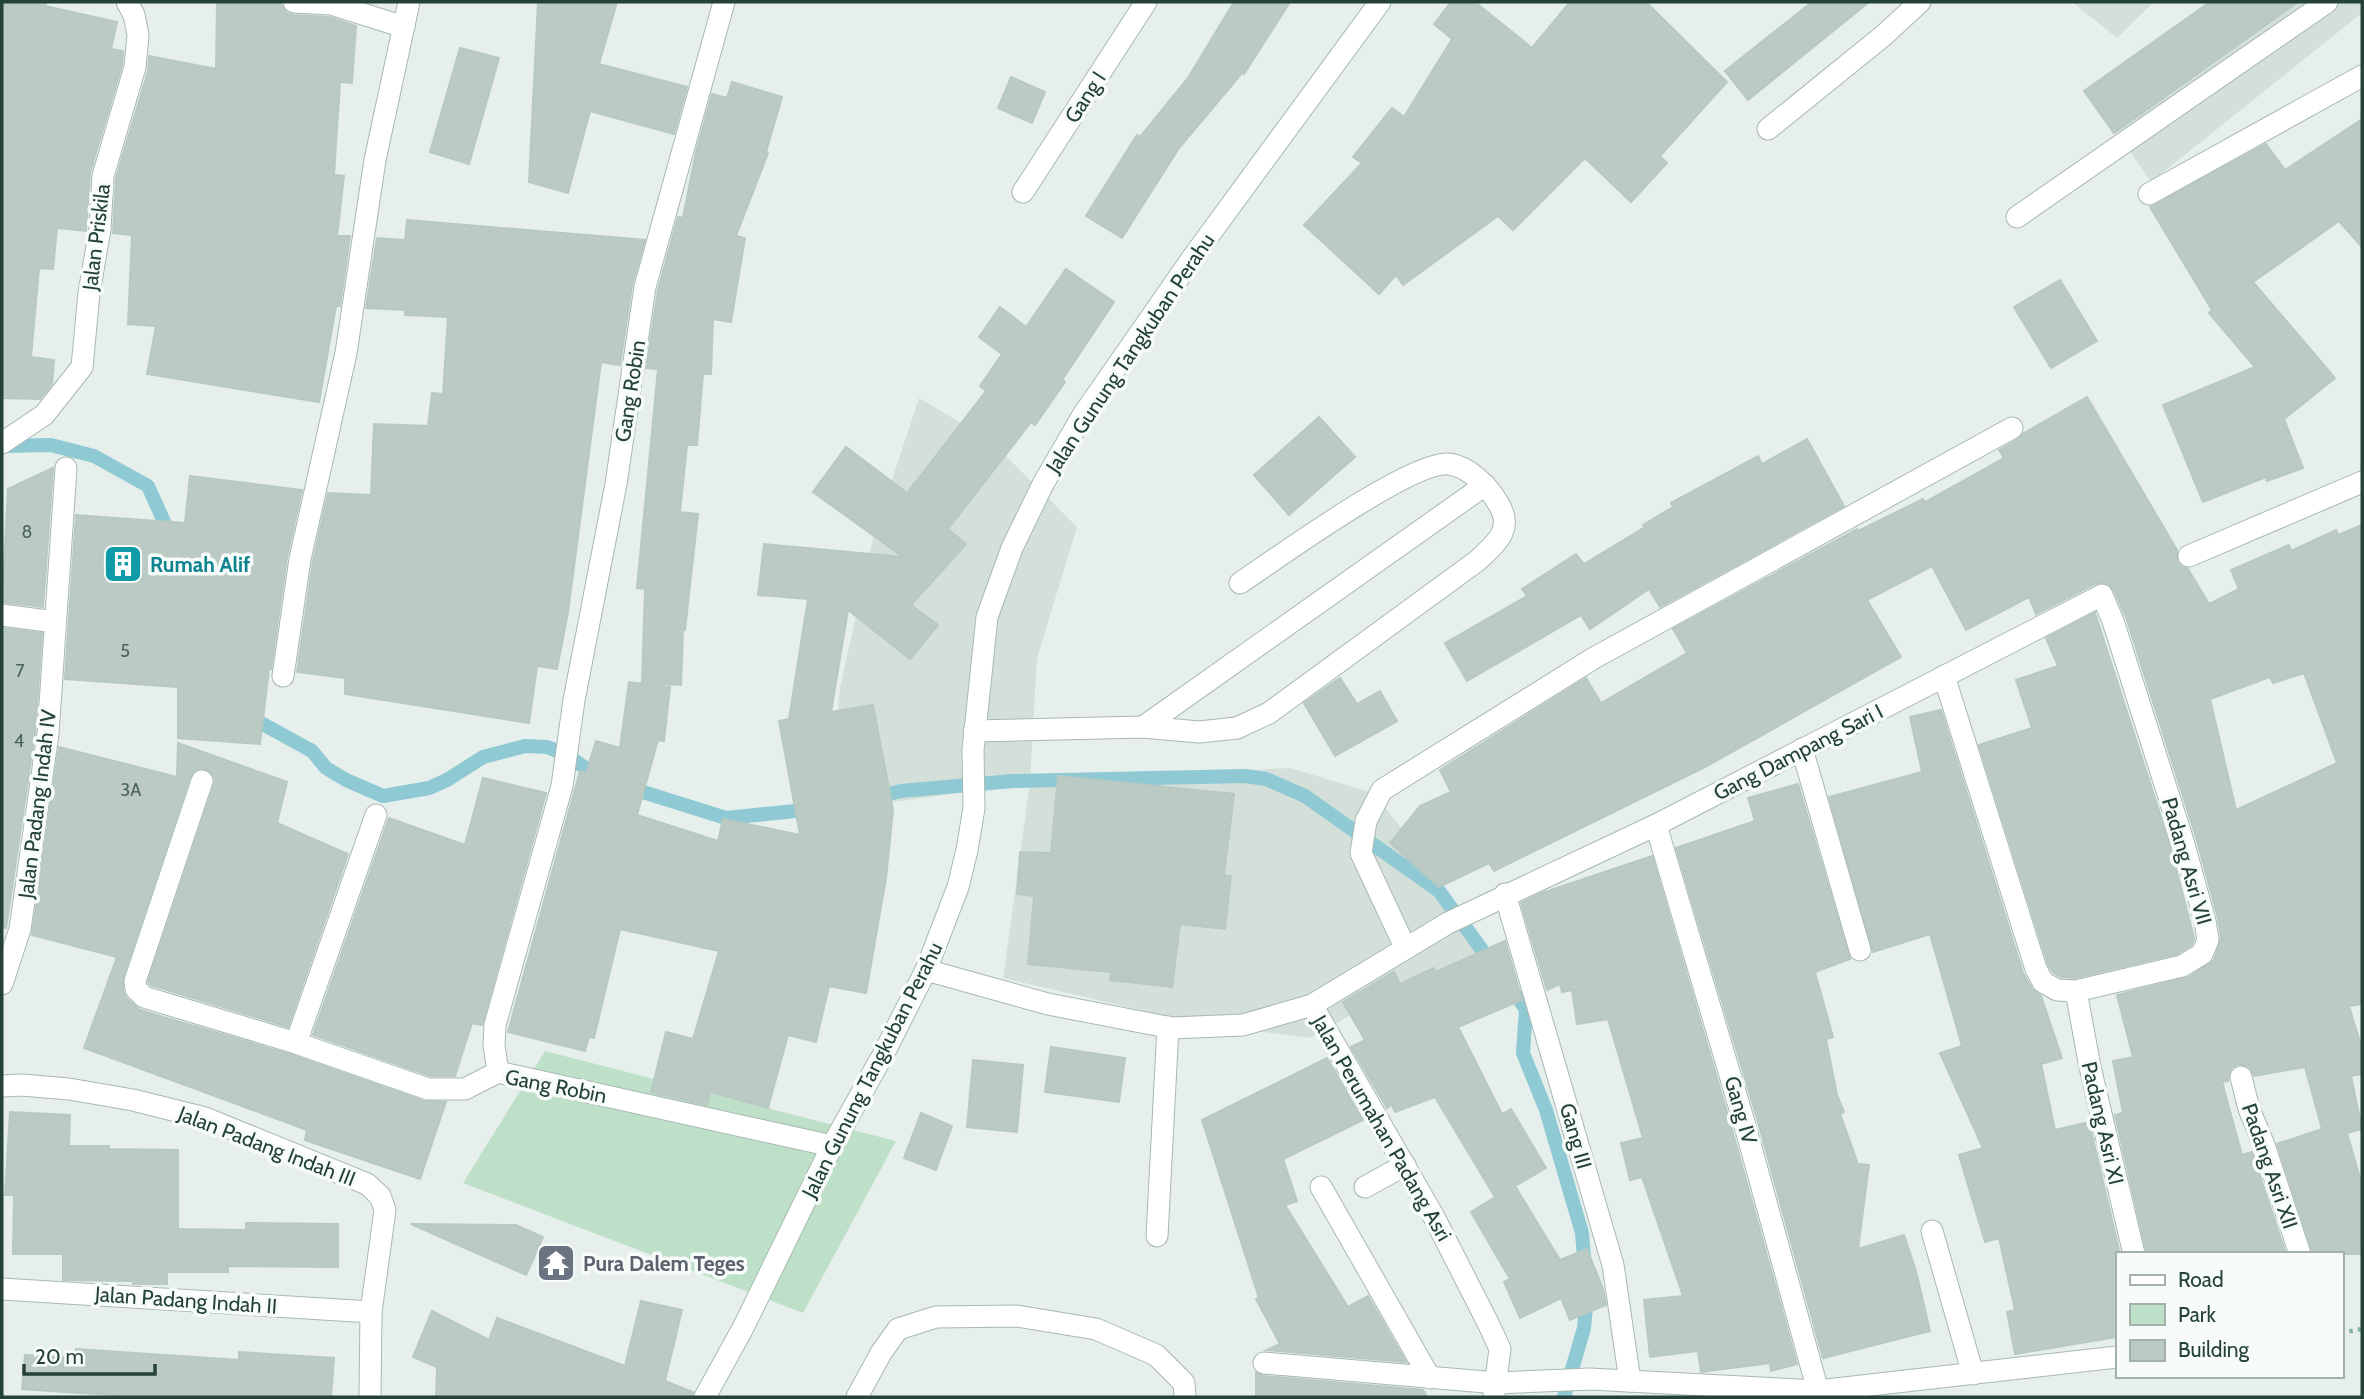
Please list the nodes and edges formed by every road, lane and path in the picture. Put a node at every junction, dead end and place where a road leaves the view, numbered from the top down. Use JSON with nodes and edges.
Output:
{"nodes":[{"id":1,"x":127,"y":2,"type":"edge"},
{"id":2,"x":294,"y":2,"type":"edge"},
{"id":3,"x":409,"y":2,"type":"edge"},
{"id":4,"x":724,"y":2,"type":"edge"},
{"id":5,"x":1146,"y":2,"type":"edge"},
{"id":6,"x":1380,"y":2,"type":"edge"},
{"id":7,"x":1920,"y":2,"type":"edge"},
{"id":8,"x":2327,"y":2,"type":"edge"},
{"id":9,"x":404,"y":27,"type":"junction"},
{"id":10,"x":2362,"y":76,"type":"edge"},
{"id":11,"x":1768,"y":129,"type":"dead end"},
{"id":12,"x":1023,"y":192,"type":"dead end"},
{"id":13,"x":2149,"y":194,"type":"dead end"},
{"id":14,"x":2017,"y":217,"type":"dead end"},
{"id":15,"x":2012,"y":428,"type":"dead end"},
{"id":16,"x":2,"y":443,"type":"edge"},
{"id":17,"x":66,"y":468,"type":"dead end"},
{"id":18,"x":2362,"y":482,"type":"edge"},
{"id":19,"x":1485,"y":485,"type":"junction"},
{"id":20,"x":2189,"y":556,"type":"dead end"},
{"id":21,"x":1240,"y":583,"type":"dead end"},
{"id":22,"x":2102,"y":595,"type":"joint"},
{"id":23,"x":2,"y":615,"type":"edge"},
{"id":24,"x":55,"y":622,"type":"junction"},
{"id":25,"x":283,"y":676,"type":"dead end"},
{"id":26,"x":1944,"y":676,"type":"junction"},
{"id":27,"x":1143,"y":727,"type":"junction"},
{"id":28,"x":974,"y":741,"type":"junction"},
{"id":29,"x":1802,"y":749,"type":"junction"},
{"id":30,"x":202,"y":781,"type":"dead end"},
{"id":31,"x":376,"y":815,"type":"dead end"},
{"id":32,"x":1656,"y":825,"type":"junction"},
{"id":33,"x":1497,"y":898,"type":"junction"},
{"id":34,"x":1405,"y":947,"type":"junction"},
{"id":35,"x":1860,"y":950,"type":"dead end"},
{"id":36,"x":926,"y":970,"type":"junction"},
{"id":37,"x":2,"y":984,"type":"edge"},
{"id":38,"x":2076,"y":991,"type":"junction"},
{"id":39,"x":1311,"y":1004,"type":"junction"},
{"id":40,"x":1168,"y":1027,"type":"junction"},
{"id":41,"x":296,"y":1043,"type":"junction"},
{"id":42,"x":498,"y":1072,"type":"junction"},
{"id":43,"x":2241,"y":1077,"type":"dead end"},
{"id":44,"x":2,"y":1086,"type":"edge"},
{"id":45,"x":832,"y":1146,"type":"junction"},
{"id":46,"x":1405,"y":1165,"type":"junction"},
{"id":47,"x":1321,"y":1187,"type":"dead end"},
{"id":48,"x":1365,"y":1187,"type":"dead end"},
{"id":49,"x":1932,"y":1231,"type":"dead end"},
{"id":50,"x":1157,"y":1236,"type":"dead end"},
{"id":51,"x":2134,"y":1252,"type":"edge"},
{"id":52,"x":2299,"y":1252,"type":"edge"},
{"id":53,"x":2,"y":1289,"type":"edge"},
{"id":54,"x":371,"y":1312,"type":"junction"},
{"id":55,"x":2362,"y":1329,"type":"edge"},
{"id":56,"x":2343,"y":1333,"type":"edge"},
{"id":57,"x":2116,"y":1357,"type":"edge"},
{"id":58,"x":1264,"y":1363,"type":"dead end"},
{"id":59,"x":1973,"y":1374,"type":"junction"},
{"id":60,"x":1430,"y":1377,"type":"junction"},
{"id":61,"x":1630,"y":1381,"type":"junction"},
{"id":62,"x":1495,"y":1390,"type":"edge"},
{"id":63,"x":1817,"y":1394,"type":"edge"},
{"id":64,"x":370,"y":1397,"type":"edge"},
{"id":65,"x":705,"y":1397,"type":"edge"},
{"id":66,"x":857,"y":1397,"type":"edge"},
{"id":67,"x":1185,"y":1397,"type":"edge"}],
"edges":[{"from":1,"to":16,"type":"street","name":"Jalan Priskila"},
{"from":2,"to":9,"type":"street"},
{"from":3,"to":9,"type":"street"},
{"from":4,"to":42,"type":"street","name":"Gang Robin"},
{"from":5,"to":12,"type":"street","name":"Gang I"},
{"from":6,"to":28,"type":"street","name":"Jalan Gunung Tangkuban Perahu"},
{"from":7,"to":11,"type":"street"},
{"from":8,"to":14,"type":"street"},
{"from":9,"to":25,"type":"street"},
{"from":10,"to":13,"type":"street"},
{"from":15,"to":34,"type":"street"},
{"from":17,"to":24,"type":"street","name":"Jalan Padang Indah IV"},
{"from":18,"to":20,"type":"street"},
{"from":19,"to":21,"type":"street"},
{"from":19,"to":27,"type":"street"},
{"from":19,"to":27,"type":"street"},
{"from":22,"to":26,"type":"street","name":"Gang Dampang Sari I"},
{"from":22,"to":38,"type":"street","name":"Padang Asri VII"},
{"from":23,"to":24,"type":"street"},
{"from":24,"to":37,"type":"street","name":"Jalan Padang Indah IV"},
{"from":26,"to":29,"type":"street","name":"Gang Dampang Sari I"},
{"from":26,"to":38,"type":"street","name":"Padang Asri VII"},
{"from":27,"to":28,"type":"street"},
{"from":28,"to":36,"type":"street","name":"Jalan Gunung Tangkuban Perahu"},
{"from":29,"to":32,"type":"street","name":"Gang Dampang Sari I"},
{"from":29,"to":35,"type":"street"},
{"from":30,"to":41,"type":"street","name":"Gang Robin"},
{"from":31,"to":41,"type":"street"},
{"from":32,"to":33,"type":"street","name":"Gang Dampang Sari I"},
{"from":32,"to":63,"type":"street","name":"Gang IV"},
{"from":33,"to":34,"type":"street"},
{"from":33,"to":61,"type":"street","name":"Gang III"},
{"from":34,"to":39,"type":"street"},
{"from":36,"to":40,"type":"street","name":"Jalan Perumahan Padang Asri"},
{"from":36,"to":45,"type":"street","name":"Jalan Gunung Tangkuban Perahu"},
{"from":38,"to":51,"type":"street","name":"Padang Asri XI"},
{"from":39,"to":40,"type":"street","name":"Jalan Perumahan Padang Asri"},
{"from":39,"to":46,"type":"street","name":"Jalan Perumahan Padang Asri"},
{"from":40,"to":50,"type":"street"},
{"from":41,"to":42,"type":"street","name":"Gang Robin"},
{"from":42,"to":45,"type":"street","name":"Gang Robin"},
{"from":43,"to":52,"type":"street","name":"Padang Asri XII"},
{"from":44,"to":54,"type":"street","name":"Jalan Padang Indah III"},
{"from":45,"to":65,"type":"street","name":"Jalan Gunung Tangkuban Perahu"},
{"from":46,"to":48,"type":"street"},
{"from":46,"to":62,"type":"street","name":"Jalan Perumahan Padang Asri"},
{"from":47,"to":60,"type":"street"},
{"from":49,"to":59,"type":"street"},
{"from":53,"to":54,"type":"street","name":"Jalan Padang Indah II"},
{"from":54,"to":64,"type":"street"},
{"from":55,"to":56,"type":"path"},
{"from":57,"to":59,"type":"street"},
{"from":58,"to":60,"type":"street"},
{"from":59,"to":63,"type":"street"},
{"from":60,"to":62,"type":"street"},
{"from":61,"to":62,"type":"street"},
{"from":61,"to":63,"type":"street"},
{"from":66,"to":67,"type":"street"}]}
